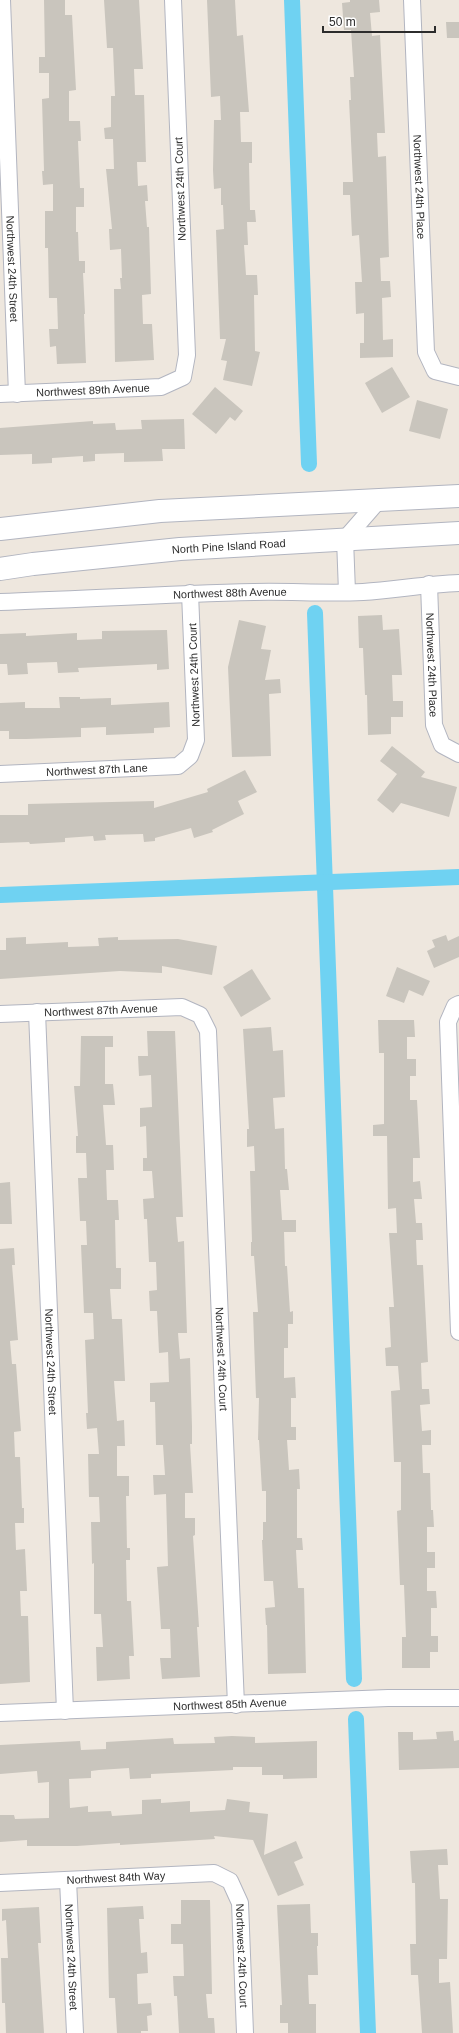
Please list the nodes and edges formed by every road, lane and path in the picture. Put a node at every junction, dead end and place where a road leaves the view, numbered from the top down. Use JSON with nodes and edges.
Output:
{"nodes":[{"id":1,"x":2,"y":0,"type":"edge"},
{"id":2,"x":172,"y":0,"type":"edge"},
{"id":3,"x":412,"y":0,"type":"edge"},
{"id":4,"x":183,"y":377,"type":"joint"},
{"id":5,"x":459,"y":377,"type":"edge"},
{"id":6,"x":0,"y":394,"type":"edge"},
{"id":7,"x":17,"y":394,"type":"junction"},
{"id":8,"x":459,"y":496,"type":"edge"},
{"id":9,"x":378,"y":500,"type":"junction"},
{"id":10,"x":0,"y":529,"type":"edge"},
{"id":11,"x":459,"y":533,"type":"edge"},
{"id":12,"x":345,"y":539,"type":"junction"},
{"id":13,"x":0,"y":569,"type":"edge"},
{"id":14,"x":459,"y":583,"type":"edge"},
{"id":15,"x":429,"y":584,"type":"junction"},
{"id":16,"x":347,"y":592,"type":"junction"},
{"id":17,"x":190,"y":593,"type":"junction"},
{"id":18,"x":0,"y":602,"type":"edge"},
{"id":19,"x":459,"y":754,"type":"edge"},
{"id":20,"x":190,"y":756,"type":"joint"},
{"id":21,"x":0,"y":774,"type":"edge"},
{"id":22,"x":457,"y":1005,"type":"edge"},
{"id":23,"x":37,"y":1012,"type":"junction"},
{"id":24,"x":0,"y":1014,"type":"edge"},
{"id":25,"x":200,"y":1015,"type":"joint"},
{"id":26,"x":459,"y":1332,"type":"edge"},
{"id":27,"x":459,"y":1698,"type":"edge"},
{"id":28,"x":236,"y":1705,"type":"junction"},
{"id":29,"x":64,"y":1711,"type":"junction"},
{"id":30,"x":0,"y":1713,"type":"edge"},
{"id":31,"x":68,"y":1880,"type":"junction"},
{"id":32,"x":230,"y":1881,"type":"joint"},
{"id":33,"x":0,"y":1883,"type":"edge"},
{"id":34,"x":75,"y":2033,"type":"edge"},
{"id":35,"x":245,"y":2033,"type":"edge"}],
"edges":[{"from":1,"to":7,"type":"street","name":"Northwest 24th Street"},
{"from":2,"to":4,"type":"street","name":"Northwest 24th Court"},
{"from":3,"to":5,"type":"street","name":"Northwest 24th Place"},
{"from":4,"to":7,"type":"street","name":"Northwest 89th Avenue"},
{"from":6,"to":7,"type":"street","name":"Northwest 89th Avenue"},
{"from":8,"to":9,"type":"main road"},
{"from":9,"to":10,"type":"main road"},
{"from":9,"to":12,"type":"street"},
{"from":11,"to":12,"type":"main road","name":"North Pine Island Road"},
{"from":12,"to":13,"type":"main road","name":"North Pine Island Road"},
{"from":12,"to":16,"type":"street"},
{"from":14,"to":15,"type":"street","name":"Northwest 88th Avenue"},
{"from":15,"to":16,"type":"street","name":"Northwest 88th Avenue"},
{"from":15,"to":19,"type":"street","name":"Northwest 24th Place"},
{"from":16,"to":17,"type":"street","name":"Northwest 88th Avenue"},
{"from":17,"to":18,"type":"street","name":"Northwest 88th Avenue"},
{"from":17,"to":20,"type":"street","name":"Northwest 24th Court"},
{"from":20,"to":21,"type":"street","name":"Northwest 87th Lane"},
{"from":22,"to":26,"type":"street"},
{"from":23,"to":24,"type":"street","name":"Northwest 87th Avenue"},
{"from":23,"to":25,"type":"street","name":"Northwest 87th Avenue"},
{"from":23,"to":29,"type":"street","name":"Northwest 24th Street"},
{"from":25,"to":28,"type":"street","name":"Northwest 24th Court"},
{"from":27,"to":28,"type":"street","name":"Northwest 85th Avenue"},
{"from":28,"to":29,"type":"street","name":"Northwest 85th Avenue"},
{"from":29,"to":30,"type":"street","name":"Northwest 85th Avenue"},
{"from":31,"to":32,"type":"street","name":"Northwest 84th Way"},
{"from":31,"to":33,"type":"street","name":"Northwest 84th Way"},
{"from":31,"to":34,"type":"street","name":"Northwest 24th Street"},
{"from":32,"to":35,"type":"street","name":"Northwest 24th Court"}]}
